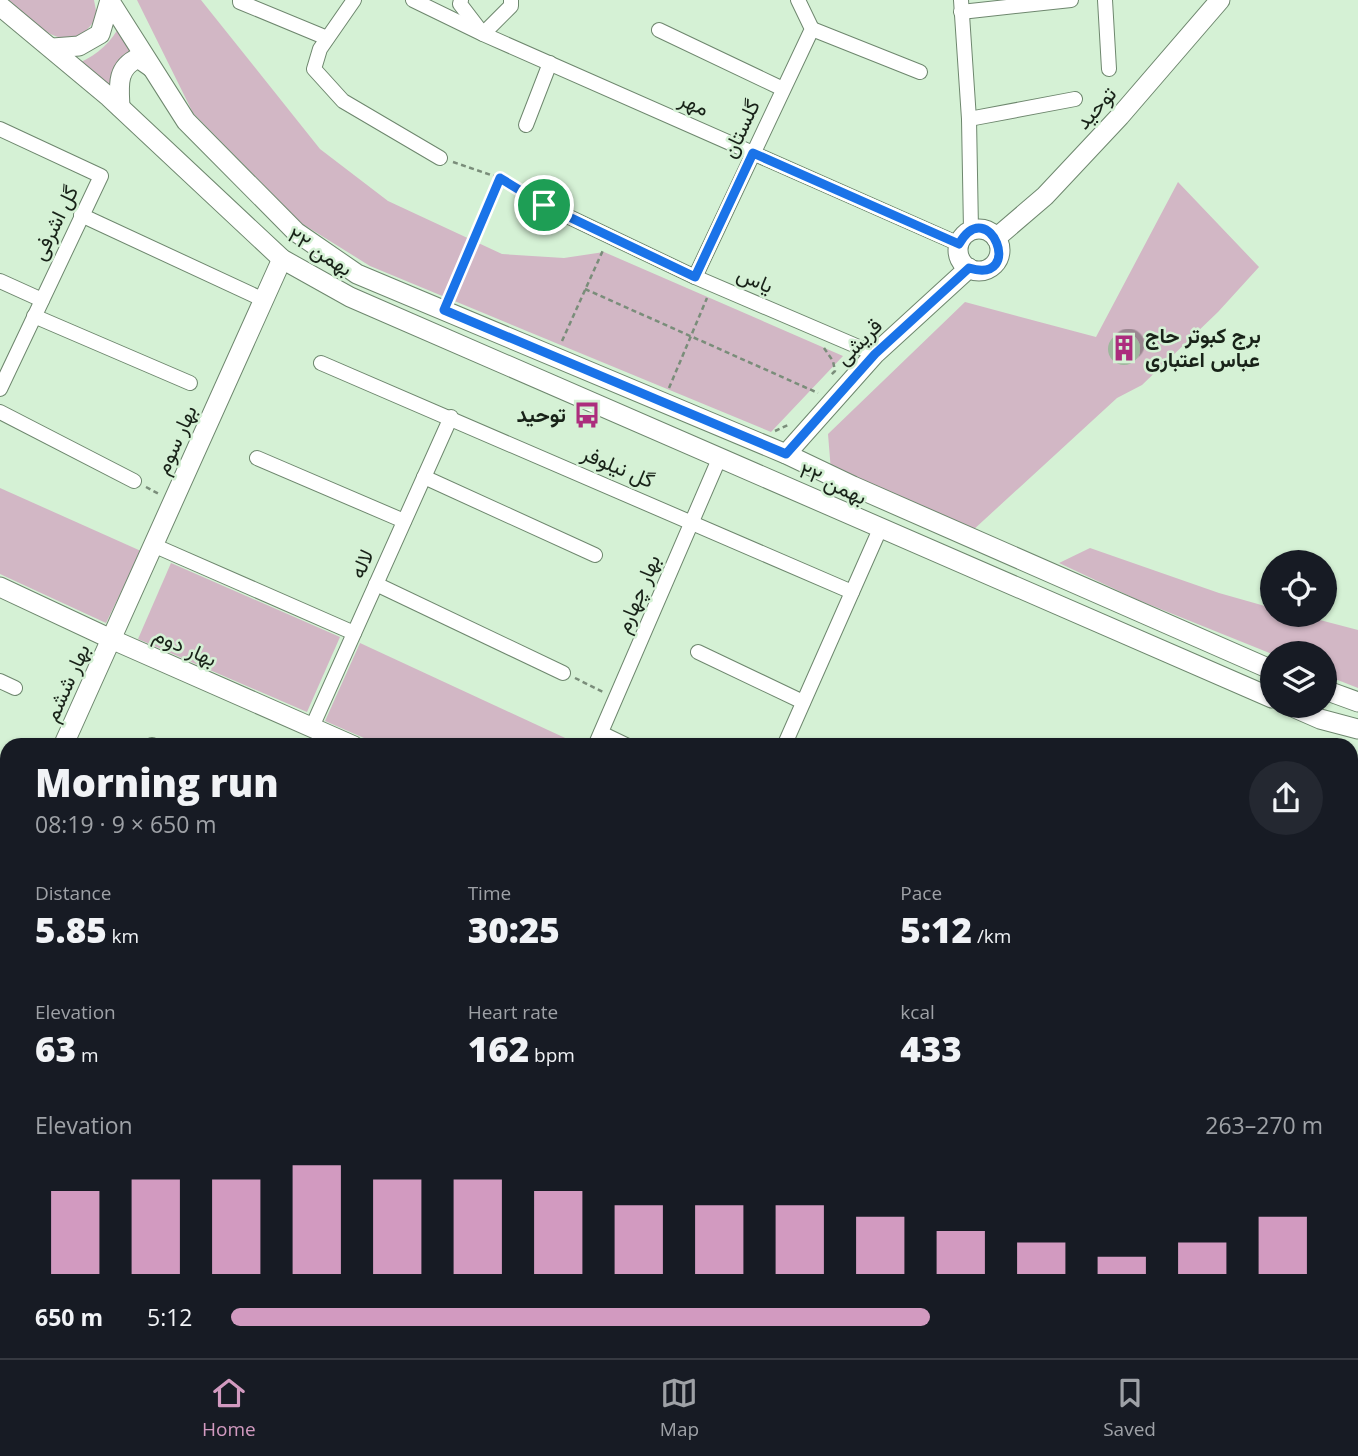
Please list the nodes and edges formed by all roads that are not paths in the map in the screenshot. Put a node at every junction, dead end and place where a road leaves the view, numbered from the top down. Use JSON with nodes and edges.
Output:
{"nodes":[{"id":1,"x":240,"y":0,"type":"edge"},
{"id":2,"x":354,"y":0,"type":"edge"},
{"id":3,"x":413,"y":0,"type":"edge"},
{"id":4,"x":461,"y":0,"type":"edge"},
{"id":5,"x":511,"y":0,"type":"edge"},
{"id":6,"x":798,"y":0,"type":"edge"},
{"id":7,"x":1071,"y":0,"type":"edge"},
{"id":8,"x":1105,"y":0,"type":"edge"},
{"id":9,"x":1220,"y":0,"type":"edge"},
{"id":10,"x":110,"y":1,"type":"edge"},
{"id":11,"x":0,"y":6,"type":"edge"},
{"id":12,"x":961,"y":6,"type":"edge"},
{"id":13,"x":812,"y":29,"type":"junction"},
{"id":14,"x":659,"y":30,"type":"dead end"},
{"id":15,"x":483,"y":34,"type":"junction"},
{"id":16,"x":327,"y":38,"type":"junction"},
{"id":17,"x":53,"y":48,"type":"junction"},
{"id":18,"x":550,"y":63,"type":"junction"},
{"id":19,"x":151,"y":67,"type":"junction"},
{"id":20,"x":1109,"y":69,"type":"dead end"},
{"id":21,"x":920,"y":72,"type":"dead end"},
{"id":22,"x":783,"y":89,"type":"junction"},
{"id":23,"x":1075,"y":99,"type":"dead end"},
{"id":24,"x":120,"y":107,"type":"junction"},
{"id":25,"x":969,"y":119,"type":"junction"},
{"id":26,"x":526,"y":125,"type":"dead end"},
{"id":27,"x":0,"y":129,"type":"edge"},
{"id":28,"x":753,"y":153,"type":"junction"},
{"id":29,"x":440,"y":158,"type":"road end"},
{"id":30,"x":544,"y":205,"type":"road end"},
{"id":31,"x":81,"y":215,"type":"junction"},
{"id":32,"x":965,"y":237,"type":"junction"},
{"id":33,"x":996,"y":238,"type":"junction"},
{"id":34,"x":282,"y":259,"type":"junction"},
{"id":35,"x":969,"y":268,"type":"junction"},
{"id":36,"x":695,"y":277,"type":"junction"},
{"id":37,"x":0,"y":281,"type":"edge"},
{"id":38,"x":41,"y":300,"type":"junction"},
{"id":39,"x":264,"y":300,"type":"junction"},
{"id":40,"x":34,"y":316,"type":"junction"},
{"id":41,"x":875,"y":354,"type":"junction"},
{"id":42,"x":321,"y":363,"type":"dead end"},
{"id":43,"x":190,"y":383,"type":"dead end"},
{"id":44,"x":0,"y":389,"type":"edge"},
{"id":45,"x":0,"y":412,"type":"edge"},
{"id":46,"x":450,"y":417,"type":"junction"},
{"id":47,"x":786,"y":454,"type":"junction"},
{"id":48,"x":257,"y":458,"type":"dead end"},
{"id":49,"x":719,"y":459,"type":"junction"},
{"id":50,"x":424,"y":477,"type":"junction"},
{"id":51,"x":134,"y":481,"type":"road end"},
{"id":52,"x":404,"y":521,"type":"junction"},
{"id":53,"x":692,"y":521,"type":"junction"},
{"id":54,"x":880,"y":529,"type":"junction"},
{"id":55,"x":153,"y":545,"type":"junction"},
{"id":56,"x":595,"y":555,"type":"dead end"},
{"id":57,"x":376,"y":584,"type":"junction"},
{"id":58,"x":0,"y":587,"type":"edge"},
{"id":59,"x":852,"y":592,"type":"junction"},
{"id":60,"x":354,"y":632,"type":"junction"},
{"id":61,"x":111,"y":639,"type":"junction"},
{"id":62,"x":698,"y":652,"type":"dead end"},
{"id":63,"x":1260,"y":665,"type":"edge"},
{"id":64,"x":563,"y":673,"type":"road end"},
{"id":65,"x":0,"y":681,"type":"edge"},
{"id":66,"x":15,"y":688,"type":"dead end"},
{"id":67,"x":1260,"y":693,"type":"edge"},
{"id":68,"x":1352,"y":700,"type":"edge"},
{"id":69,"x":803,"y":702,"type":"junction"},
{"id":70,"x":1323,"y":718,"type":"edge"},
{"id":71,"x":1336,"y":723,"type":"junction"},
{"id":72,"x":312,"y":727,"type":"junction"},
{"id":73,"x":1358,"y":729,"type":"edge"},
{"id":74,"x":67,"y":738,"type":"edge"},
{"id":75,"x":336,"y":738,"type":"edge"},
{"id":76,"x":598,"y":738,"type":"edge"},
{"id":77,"x":787,"y":738,"type":"edge"}],
"edges":[{"from":1,"to":16,"type":"street"},
{"from":2,"to":16,"type":"street"},
{"from":3,"to":15,"type":"street","name":"مهر"},
{"from":4,"to":15,"type":"street"},
{"from":5,"to":15,"type":"street"},
{"from":6,"to":13,"type":"street"},
{"from":7,"to":12,"type":"street"},
{"from":8,"to":20,"type":"street"},
{"from":9,"to":33,"type":"main road","name":"توحید"},
{"from":10,"to":17,"type":"main road"},
{"from":10,"to":19,"type":"main road","name":"۲۲ بهمن"},
{"from":11,"to":17,"type":"main road","name":"۲۲ بهمن"},
{"from":12,"to":25,"type":"street"},
{"from":13,"to":21,"type":"street"},
{"from":13,"to":22,"type":"street","name":"گلستان"},
{"from":14,"to":22,"type":"street"},
{"from":15,"to":18,"type":"street","name":"مهر"},
{"from":16,"to":29,"type":"street"},
{"from":17,"to":24,"type":"main road","name":"۲۲ بهمن"},
{"from":18,"to":26,"type":"street"},
{"from":18,"to":28,"type":"street","name":"مهر"},
{"from":19,"to":24,"type":"main road"},
{"from":19,"to":47,"type":"main road","name":"۲۲ بهمن"},
{"from":22,"to":28,"type":"street","name":"گلستان"},
{"from":23,"to":25,"type":"street"},
{"from":24,"to":34,"type":"main road","name":"۲۲ بهمن"},
{"from":25,"to":32,"type":"street"},
{"from":27,"to":31,"type":"street","name":"گل اشرفی"},
{"from":28,"to":32,"type":"street","name":"مهر"},
{"from":28,"to":36,"type":"street","name":"گلستان"},
{"from":30,"to":36,"type":"street","name":"یاس"},
{"from":31,"to":38,"type":"street","name":"گل اشرفی"},
{"from":31,"to":39,"type":"street"},
{"from":32,"to":33,"type":"main road"},
{"from":32,"to":35,"type":"main road"},
{"from":33,"to":35,"type":"main road"},
{"from":34,"to":39,"type":"main road","name":"بهار سوم"},
{"from":34,"to":49,"type":"main road","name":"۲۲ بهمن"},
{"from":35,"to":41,"type":"main road","name":"قریشی"},
{"from":36,"to":41,"type":"street","name":"یاس"},
{"from":37,"to":38,"type":"street"},
{"from":38,"to":40,"type":"street","name":"گل اشرفی"},
{"from":39,"to":55,"type":"main road","name":"بهار سوم"},
{"from":40,"to":43,"type":"street"},
{"from":40,"to":44,"type":"street","name":"گل اشرفی"},
{"from":41,"to":47,"type":"main road","name":"قریشی"},
{"from":42,"to":46,"type":"street","name":"گل نیلوفر"},
{"from":45,"to":51,"type":"street"},
{"from":46,"to":50,"type":"street","name":"لاله"},
{"from":46,"to":53,"type":"street","name":"گل نیلوفر"},
{"from":47,"to":63,"type":"main road","name":"۲۲ بهمن"},
{"from":48,"to":52,"type":"street"},
{"from":49,"to":53,"type":"street","name":"بهار چهارم"},
{"from":49,"to":54,"type":"main road","name":"۲۲ بهمن"},
{"from":50,"to":52,"type":"street","name":"لاله"},
{"from":50,"to":56,"type":"street"},
{"from":52,"to":57,"type":"street","name":"لاله"},
{"from":53,"to":59,"type":"street","name":"گل نیلوفر"},
{"from":53,"to":76,"type":"street","name":"بهار چهارم"},
{"from":54,"to":59,"type":"street"},
{"from":54,"to":67,"type":"main road","name":"۲۲ بهمن"},
{"from":55,"to":60,"type":"street"},
{"from":55,"to":61,"type":"main road","name":"بهار سوم"},
{"from":57,"to":60,"type":"street","name":"لاله"},
{"from":57,"to":64,"type":"street"},
{"from":58,"to":61,"type":"main road","name":"بهار دوم"},
{"from":59,"to":69,"type":"street"},
{"from":60,"to":72,"type":"street","name":"لاله"},
{"from":61,"to":72,"type":"main road","name":"بهار دوم"},
{"from":61,"to":74,"type":"main road","name":"بهار ششم"},
{"from":62,"to":69,"type":"street"},
{"from":65,"to":66,"type":"street"},
{"from":68,"to":71,"type":"main road"},
{"from":69,"to":77,"type":"street"},
{"from":70,"to":71,"type":"main road"},
{"from":71,"to":73,"type":"main road"},
{"from":72,"to":75,"type":"main road","name":"بهار دوم"}]}
